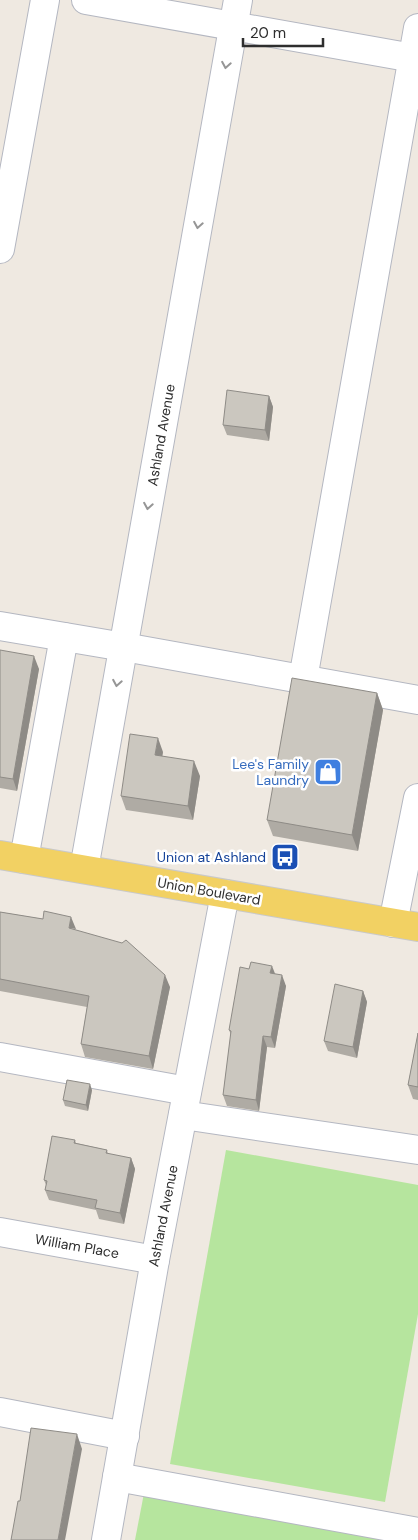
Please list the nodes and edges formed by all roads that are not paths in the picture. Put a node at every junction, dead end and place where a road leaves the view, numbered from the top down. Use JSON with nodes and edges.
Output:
{"nodes":[{"id":1,"x":45,"y":0,"type":"edge"},
{"id":2,"x":86,"y":0,"type":"edge"},
{"id":3,"x":236,"y":13,"type":"edge"},
{"id":4,"x":418,"y":28,"type":"edge"},
{"id":5,"x":412,"y":58,"type":"junction"},
{"id":6,"x":0,"y":250,"type":"edge"},
{"id":7,"x":0,"y":626,"type":"edge"},
{"id":8,"x":64,"y":637,"type":"junction"},
{"id":9,"x":124,"y":646,"type":"junction"},
{"id":10,"x":302,"y":679,"type":"junction"},
{"id":11,"x":418,"y":700,"type":"edge"},
{"id":12,"x":418,"y":798,"type":"edge"},
{"id":13,"x":12,"y":857,"type":"edge"},
{"id":14,"x":84,"y":869,"type":"junction"},
{"id":15,"x":225,"y":894,"type":"junction"},
{"id":16,"x":406,"y":925,"type":"edge"},
{"id":17,"x":0,"y":1058,"type":"edge"},
{"id":18,"x":185,"y":1103,"type":"junction"},
{"id":19,"x":418,"y":1150,"type":"edge"},
{"id":20,"x":0,"y":1232,"type":"edge"},
{"id":21,"x":155,"y":1260,"type":"junction"},
{"id":22,"x":0,"y":1412,"type":"edge"},
{"id":23,"x":125,"y":1436,"type":"junction"},
{"id":24,"x":117,"y":1477,"type":"junction"},
{"id":25,"x":418,"y":1532,"type":"edge"},
{"id":26,"x":106,"y":1540,"type":"edge"}],
"edges":[{"from":1,"to":6,"type":"street"},
{"from":2,"to":3,"type":"street"},
{"from":3,"to":5,"type":"street"},
{"from":3,"to":9,"type":"street","name":"Ashland Avenue","one_way":true},
{"from":4,"to":5,"type":"street"},
{"from":5,"to":10,"type":"street"},
{"from":7,"to":8,"type":"street"},
{"from":8,"to":9,"type":"street"},
{"from":8,"to":13,"type":"street"},
{"from":9,"to":10,"type":"street"},
{"from":9,"to":14,"type":"street","name":"Ashland Avenue","one_way":true},
{"from":10,"to":11,"type":"street"},
{"from":12,"to":16,"type":"street"},
{"from":13,"to":14,"type":"main road","name":"Union Boulevard"},
{"from":14,"to":15,"type":"main road","name":"Union Boulevard"},
{"from":15,"to":16,"type":"main road","name":"Union Boulevard"},
{"from":15,"to":18,"type":"street","name":"Ashland Avenue"},
{"from":17,"to":18,"type":"street"},
{"from":18,"to":19,"type":"street"},
{"from":18,"to":21,"type":"street","name":"Ashland Avenue"},
{"from":20,"to":21,"type":"street","name":"William Place"},
{"from":21,"to":23,"type":"street","name":"Ashland Avenue"},
{"from":22,"to":23,"type":"street"},
{"from":23,"to":24,"type":"street","name":"Ashland Avenue"},
{"from":24,"to":25,"type":"street"},
{"from":24,"to":26,"type":"street","name":"Ashland Avenue"}]}
